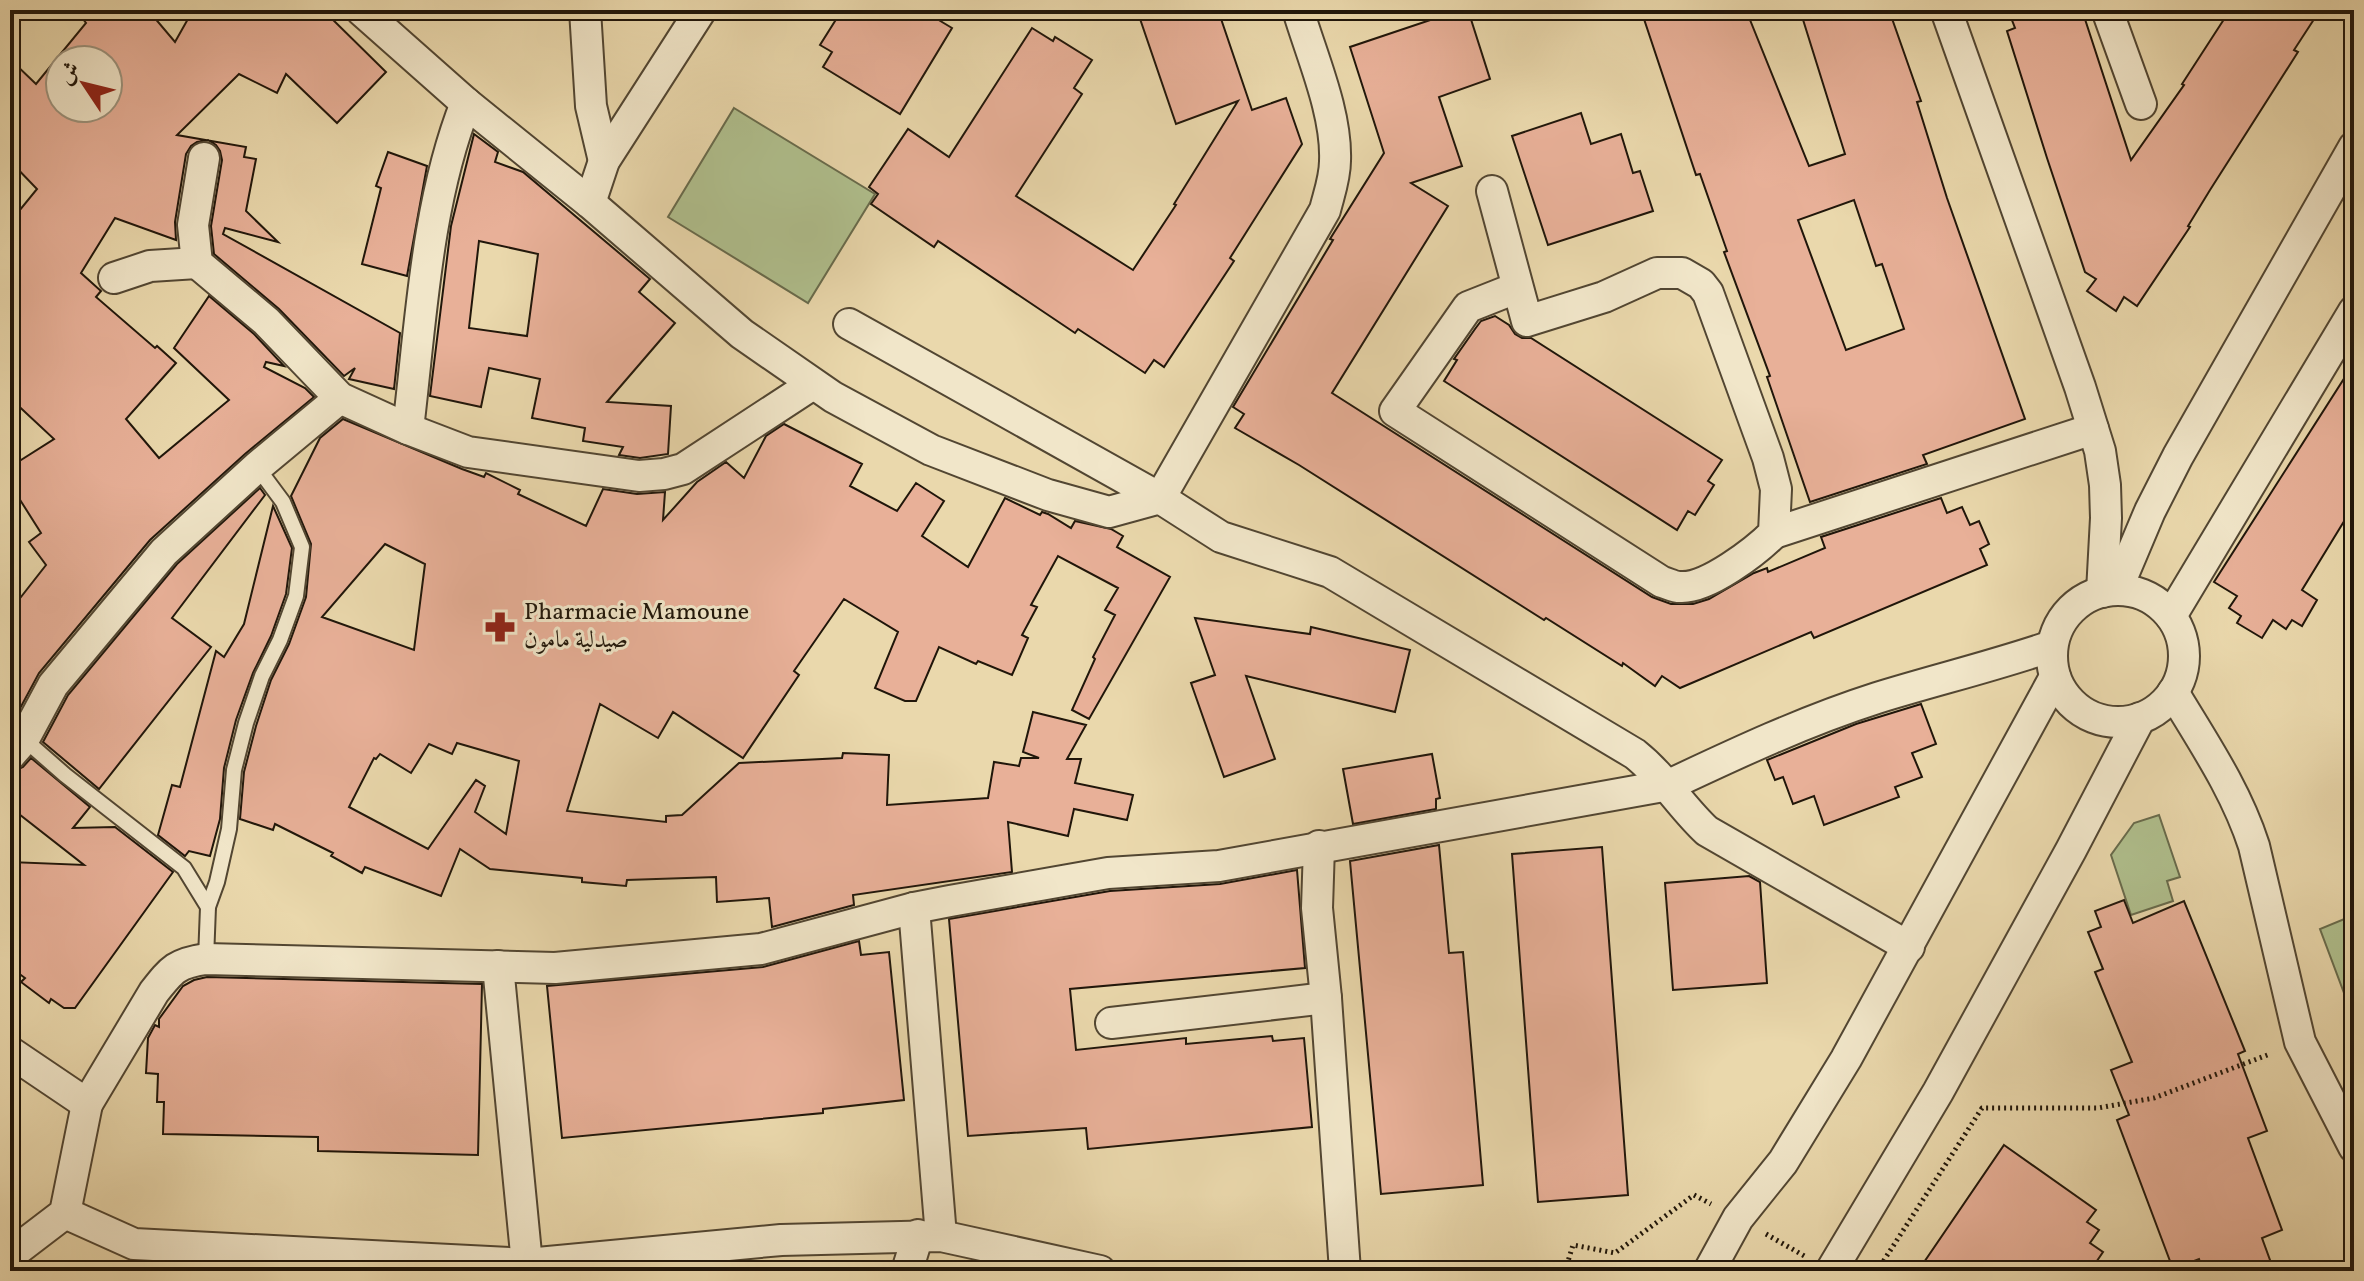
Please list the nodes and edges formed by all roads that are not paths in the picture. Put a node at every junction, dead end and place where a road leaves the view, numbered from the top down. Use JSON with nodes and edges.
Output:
{"nodes":[{"id":1,"x":361,"y":10,"type":"edge"},
{"id":2,"x":585,"y":10,"type":"edge"},
{"id":3,"x":701,"y":10,"type":"edge"},
{"id":4,"x":1298,"y":10,"type":"edge"},
{"id":5,"x":1946,"y":10,"type":"edge"},
{"id":6,"x":2107,"y":10,"type":"edge"},
{"id":7,"x":466,"y":103,"type":"junction"},
{"id":8,"x":2141,"y":104,"type":"dead end"},
{"id":9,"x":2354,"y":147,"type":"edge"},
{"id":10,"x":204,"y":158,"type":"dead end"},
{"id":11,"x":604,"y":161,"type":"junction"},
{"id":12,"x":1492,"y":191,"type":"dead end"},
{"id":13,"x":590,"y":203,"type":"junction"},
{"id":14,"x":197,"y":263,"type":"junction"},
{"id":15,"x":114,"y":278,"type":"dead end"},
{"id":16,"x":1516,"y":288,"type":"junction"},
{"id":17,"x":2354,"y":311,"type":"edge"},
{"id":18,"x":849,"y":324,"type":"dead end"},
{"id":19,"x":813,"y":384,"type":"junction"},
{"id":20,"x":340,"y":398,"type":"junction"},
{"id":21,"x":408,"y":429,"type":"junction"},
{"id":22,"x":2093,"y":429,"type":"junction"},
{"id":23,"x":257,"y":467,"type":"junction"},
{"id":24,"x":1160,"y":498,"type":"junction"},
{"id":25,"x":1774,"y":533,"type":"junction"},
{"id":26,"x":2110,"y":591,"type":"junction"},
{"id":27,"x":2171,"y":616,"type":"junction"},
{"id":28,"x":2052,"y":646,"type":"junction"},
{"id":29,"x":2055,"y":677,"type":"junction"},
{"id":30,"x":2173,"y":692,"type":"junction"},
{"id":31,"x":2140,"y":718,"type":"junction"},
{"id":32,"x":17,"y":747,"type":"edge"},
{"id":33,"x":1669,"y":785,"type":"junction"},
{"id":34,"x":1319,"y":846,"type":"junction"},
{"id":35,"x":208,"y":907,"type":"junction"},
{"id":36,"x":914,"y":908,"type":"junction"},
{"id":37,"x":1909,"y":947,"type":"junction"},
{"id":38,"x":206,"y":959,"type":"junction"},
{"id":39,"x":498,"y":966,"type":"junction"},
{"id":40,"x":1326,"y":998,"type":"junction"},
{"id":41,"x":1111,"y":1023,"type":"dead end"},
{"id":42,"x":10,"y":1052,"type":"edge"},
{"id":43,"x":87,"y":1104,"type":"junction"},
{"id":44,"x":2354,"y":1145,"type":"edge"},
{"id":45,"x":65,"y":1213,"type":"junction"},
{"id":46,"x":930,"y":1236,"type":"junction"},
{"id":47,"x":10,"y":1255,"type":"edge"},
{"id":48,"x":134,"y":1258,"type":"edge"},
{"id":49,"x":527,"y":1264,"type":"junction"},
{"id":50,"x":907,"y":1271,"type":"edge"},
{"id":51,"x":1100,"y":1271,"type":"edge"},
{"id":52,"x":1345,"y":1271,"type":"edge"},
{"id":53,"x":1709,"y":1271,"type":"edge"},
{"id":54,"x":1831,"y":1271,"type":"edge"}],
"edges":[{"from":1,"to":7,"type":"street"},
{"from":2,"to":11,"type":"street"},
{"from":3,"to":11,"type":"street"},
{"from":4,"to":24,"type":"street"},
{"from":5,"to":22,"type":"street"},
{"from":6,"to":8,"type":"street"},
{"from":7,"to":13,"type":"street"},
{"from":7,"to":21,"type":"street"},
{"from":9,"to":26,"type":"street"},
{"from":10,"to":14,"type":"street"},
{"from":11,"to":13,"type":"street"},
{"from":12,"to":16,"type":"street"},
{"from":13,"to":19,"type":"street"},
{"from":14,"to":15,"type":"street"},
{"from":14,"to":20,"type":"street"},
{"from":16,"to":25,"type":"street"},
{"from":16,"to":25,"type":"street"},
{"from":17,"to":27,"type":"street"},
{"from":18,"to":24,"type":"street"},
{"from":19,"to":21,"type":"street"},
{"from":19,"to":24,"type":"street"},
{"from":20,"to":21,"type":"street"},
{"from":20,"to":23,"type":"street"},
{"from":22,"to":25,"type":"street"},
{"from":22,"to":26,"type":"street"},
{"from":23,"to":32,"type":"street"},
{"from":23,"to":35,"type":"lane"},
{"from":24,"to":33,"type":"street"},
{"from":26,"to":27,"type":"street"},
{"from":26,"to":28,"type":"street"},
{"from":27,"to":30,"type":"street"},
{"from":28,"to":29,"type":"street"},
{"from":28,"to":33,"type":"street"},
{"from":29,"to":31,"type":"street"},
{"from":29,"to":37,"type":"street"},
{"from":30,"to":31,"type":"street"},
{"from":30,"to":44,"type":"street"},
{"from":31,"to":54,"type":"street"},
{"from":32,"to":35,"type":"lane"},
{"from":33,"to":34,"type":"street"},
{"from":33,"to":37,"type":"street"},
{"from":34,"to":36,"type":"street"},
{"from":34,"to":40,"type":"street"},
{"from":35,"to":38,"type":"lane"},
{"from":36,"to":39,"type":"street"},
{"from":36,"to":46,"type":"street"},
{"from":37,"to":53,"type":"street"},
{"from":38,"to":39,"type":"street"},
{"from":38,"to":43,"type":"street"},
{"from":39,"to":49,"type":"street"},
{"from":40,"to":41,"type":"street"},
{"from":40,"to":52,"type":"street"},
{"from":42,"to":43,"type":"street"},
{"from":43,"to":45,"type":"street"},
{"from":45,"to":47,"type":"street"},
{"from":45,"to":48,"type":"street"},
{"from":46,"to":49,"type":"street"},
{"from":46,"to":50,"type":"street"},
{"from":46,"to":51,"type":"street"},
{"from":48,"to":49,"type":"street"}]}
